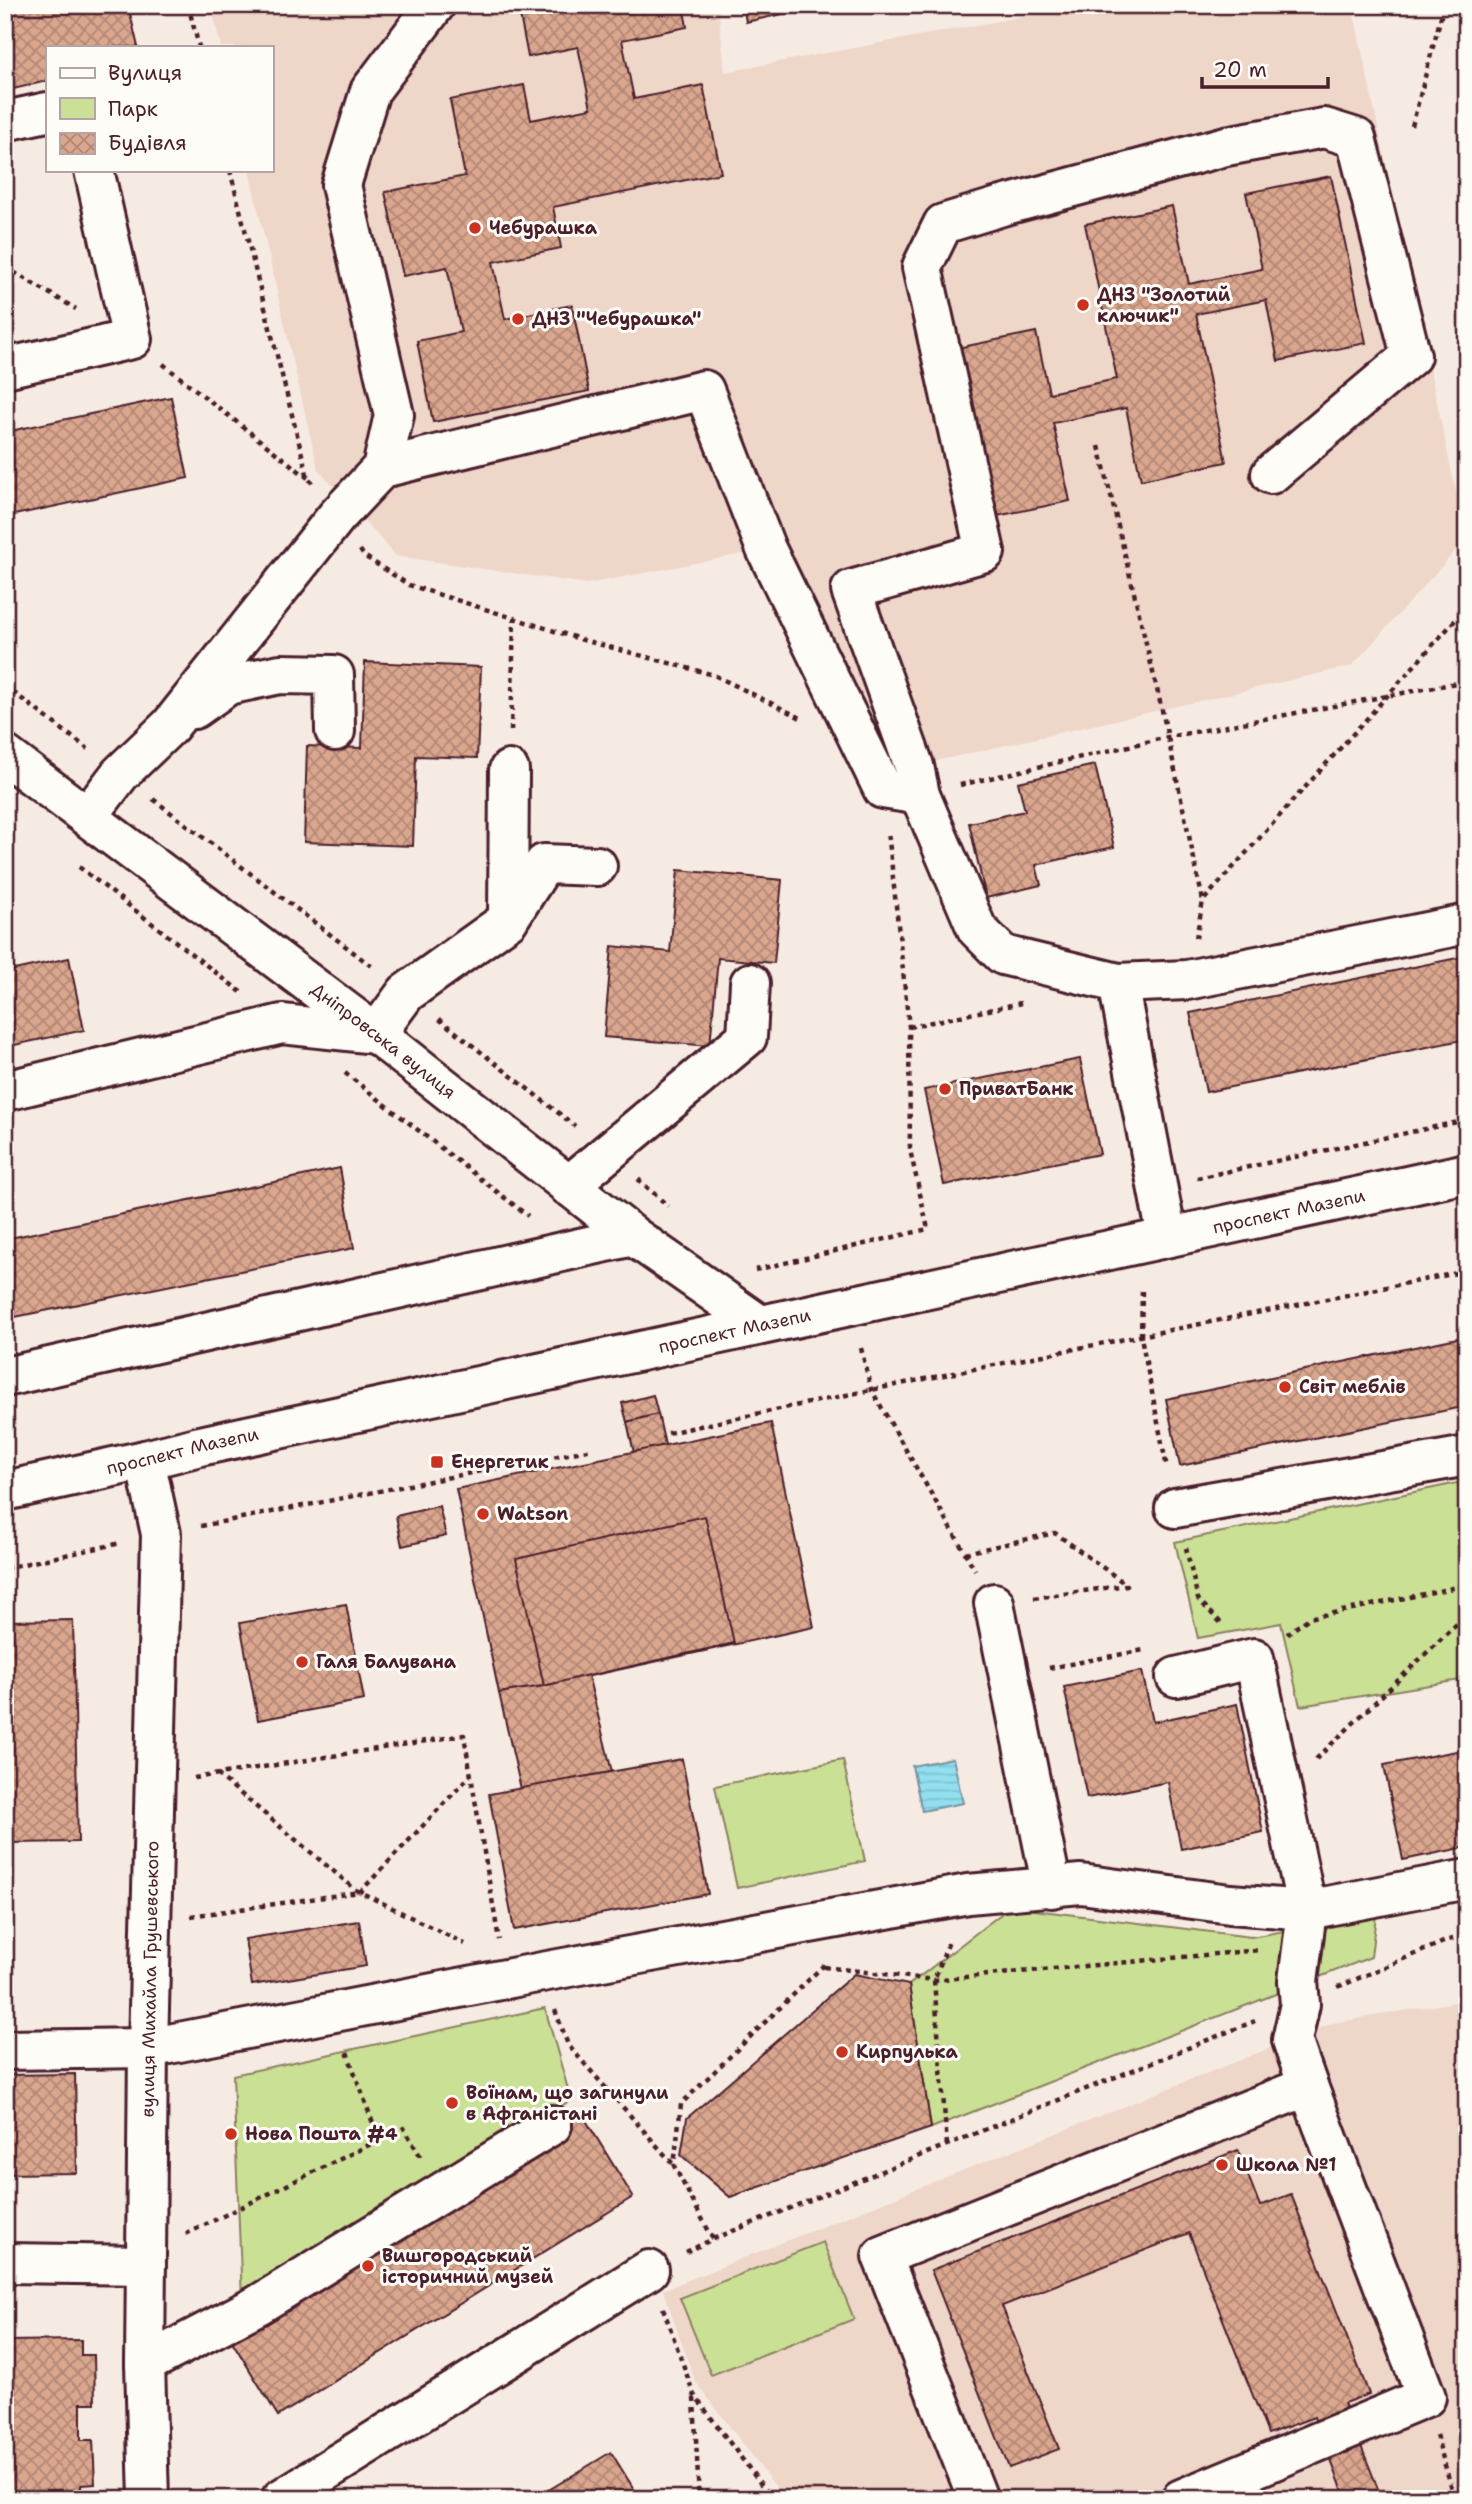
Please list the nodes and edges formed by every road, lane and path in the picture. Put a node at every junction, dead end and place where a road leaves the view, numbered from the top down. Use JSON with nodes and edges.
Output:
{"nodes":[{"id":1,"x":188,"y":5,"type":"edge"},
{"id":2,"x":435,"y":5,"type":"edge"},
{"id":3,"x":1444,"y":5,"type":"edge"},
{"id":4,"x":199,"y":46,"type":"edge"},
{"id":5,"x":46,"y":112,"type":"edge"},
{"id":6,"x":5,"y":121,"type":"edge"},
{"id":7,"x":1412,"y":126,"type":"dead end"},
{"id":8,"x":94,"y":172,"type":"edge"},
{"id":9,"x":231,"y":172,"type":"edge"},
{"id":10,"x":5,"y":267,"type":"edge"},
{"id":11,"x":132,"y":339,"type":"junction"},
{"id":12,"x":5,"y":368,"type":"edge"},
{"id":13,"x":1098,"y":446,"type":"dead end"},
{"id":14,"x":382,"y":468,"type":"junction"},
{"id":15,"x":1271,"y":474,"type":"dead end"},
{"id":16,"x":308,"y":478,"type":"junction"},
{"id":17,"x":337,"y":516,"type":"junction"},
{"id":18,"x":1467,"y":607,"type":"edge"},
{"id":19,"x":514,"y":619,"type":"junction"},
{"id":20,"x":1467,"y":681,"type":"edge"},
{"id":21,"x":1386,"y":697,"type":"junction"},
{"id":22,"x":812,"y":724,"type":"dead end"},
{"id":23,"x":170,"y":726,"type":"junction"},
{"id":24,"x":335,"y":731,"type":"dead end"},
{"id":25,"x":1168,"y":737,"type":"junction"},
{"id":26,"x":5,"y":755,"type":"edge"},
{"id":27,"x":509,"y":770,"type":"joint"},
{"id":28,"x":883,"y":789,"type":"junction"},
{"id":29,"x":920,"y":795,"type":"junction"},
{"id":30,"x":88,"y":816,"type":"junction"},
{"id":31,"x":597,"y":866,"type":"dead end"},
{"id":32,"x":1203,"y":901,"type":"junction"},
{"id":33,"x":508,"y":920,"type":"junction"},
{"id":34,"x":1467,"y":924,"type":"edge"},
{"id":35,"x":1187,"y":980,"type":"junction"},
{"id":36,"x":750,"y":983,"type":"dead end"},
{"id":37,"x":1118,"y":983,"type":"junction"},
{"id":38,"x":1027,"y":1002,"type":"dead end"},
{"id":39,"x":909,"y":1027,"type":"junction"},
{"id":40,"x":376,"y":1034,"type":"junction"},
{"id":41,"x":5,"y":1091,"type":"edge"},
{"id":42,"x":1467,"y":1121,"type":"edge"},
{"id":43,"x":1467,"y":1173,"type":"edge"},
{"id":44,"x":568,"y":1186,"type":"junction"},
{"id":45,"x":1157,"y":1187,"type":"junction"},
{"id":46,"x":633,"y":1236,"type":"junction"},
{"id":47,"x":1167,"y":1237,"type":"junction"},
{"id":48,"x":753,"y":1270,"type":"dead end"},
{"id":49,"x":1467,"y":1271,"type":"edge"},
{"id":50,"x":1142,"y":1292,"type":"dead end"},
{"id":51,"x":761,"y":1325,"type":"junction"},
{"id":52,"x":1140,"y":1337,"type":"junction"},
{"id":53,"x":862,"y":1348,"type":"dead end"},
{"id":54,"x":5,"y":1377,"type":"edge"},
{"id":55,"x":871,"y":1389,"type":"junction"},
{"id":56,"x":668,"y":1433,"type":"dead end"},
{"id":57,"x":593,"y":1449,"type":"dead end"},
{"id":58,"x":1467,"y":1456,"type":"edge"},
{"id":59,"x":145,"y":1461,"type":"junction"},
{"id":60,"x":5,"y":1491,"type":"edge"},
{"id":61,"x":1175,"y":1508,"type":"junction"},
{"id":62,"x":161,"y":1534,"type":"junction"},
{"id":63,"x":965,"y":1553,"type":"junction"},
{"id":64,"x":5,"y":1568,"type":"edge"},
{"id":65,"x":1467,"y":1586,"type":"edge"},
{"id":66,"x":1198,"y":1599,"type":"dead end"},
{"id":67,"x":994,"y":1603,"type":"junction"},
{"id":68,"x":1467,"y":1614,"type":"edge"},
{"id":69,"x":1254,"y":1658,"type":"junction"},
{"id":70,"x":1038,"y":1671,"type":"dead end"},
{"id":71,"x":1176,"y":1677,"type":"joint"},
{"id":72,"x":217,"y":1774,"type":"junction"},
{"id":73,"x":470,"y":1775,"type":"junction"},
{"id":74,"x":155,"y":1785,"type":"junction"},
{"id":75,"x":1282,"y":1791,"type":"junction"},
{"id":76,"x":1467,"y":1879,"type":"edge"},
{"id":77,"x":1052,"y":1888,"type":"junction"},
{"id":78,"x":360,"y":1892,"type":"junction"},
{"id":79,"x":968,"y":1894,"type":"junction"},
{"id":80,"x":833,"y":1918,"type":"junction"},
{"id":81,"x":151,"y":1922,"type":"junction"},
{"id":82,"x":1305,"y":1928,"type":"junction"},
{"id":83,"x":1467,"y":1936,"type":"edge"},
{"id":84,"x":824,"y":1967,"type":"junction"},
{"id":85,"x":517,"y":1972,"type":"junction"},
{"id":86,"x":934,"y":1980,"type":"junction"},
{"id":87,"x":1300,"y":2004,"type":"junction"},
{"id":88,"x":333,"y":2012,"type":"junction"},
{"id":89,"x":148,"y":2048,"type":"junction"},
{"id":90,"x":5,"y":2050,"type":"edge"},
{"id":91,"x":1308,"y":2086,"type":"junction"},
{"id":92,"x":552,"y":2125,"type":"dead end"},
{"id":93,"x":379,"y":2140,"type":"junction"},
{"id":94,"x":947,"y":2145,"type":"junction"},
{"id":95,"x":674,"y":2166,"type":"junction"},
{"id":96,"x":441,"y":2193,"type":"junction"},
{"id":97,"x":178,"y":2238,"type":"dead end"},
{"id":98,"x":713,"y":2239,"type":"junction"},
{"id":99,"x":5,"y":2263,"type":"edge"},
{"id":100,"x":146,"y":2265,"type":"junction"},
{"id":101,"x":649,"y":2270,"type":"junction"},
{"id":102,"x":145,"y":2364,"type":"junction"},
{"id":103,"x":694,"y":2395,"type":"junction"},
{"id":104,"x":1426,"y":2397,"type":"junction"},
{"id":105,"x":149,"y":2499,"type":"edge"},
{"id":106,"x":281,"y":2499,"type":"edge"},
{"id":107,"x":699,"y":2499,"type":"edge"},
{"id":108,"x":772,"y":2499,"type":"edge"},
{"id":109,"x":978,"y":2499,"type":"edge"},
{"id":110,"x":1181,"y":2499,"type":"edge"},
{"id":111,"x":1455,"y":2499,"type":"edge"}],
"edges":[{"from":1,"to":4,"type":"path"},
{"from":2,"to":14,"type":"street"},
{"from":3,"to":7,"type":"path"},
{"from":5,"to":6,"type":"street"},
{"from":8,"to":11,"type":"street"},
{"from":9,"to":16,"type":"path"},
{"from":10,"to":11,"type":"path"},
{"from":11,"to":12,"type":"street"},
{"from":11,"to":16,"type":"path"},
{"from":13,"to":25,"type":"path"},
{"from":14,"to":17,"type":"street"},
{"from":14,"to":28,"type":"street"},
{"from":15,"to":29,"type":"street"},
{"from":16,"to":17,"type":"path"},
{"from":17,"to":19,"type":"path"},
{"from":17,"to":23,"type":"street"},
{"from":18,"to":21,"type":"path"},
{"from":19,"to":22,"type":"path"},
{"from":19,"to":27,"type":"path"},
{"from":20,"to":21,"type":"path"},
{"from":21,"to":25,"type":"path"},
{"from":21,"to":32,"type":"path"},
{"from":23,"to":24,"type":"street"},
{"from":23,"to":30,"type":"street"},
{"from":25,"to":29,"type":"path"},
{"from":25,"to":32,"type":"path"},
{"from":26,"to":30,"type":"street","name":"Дніпровська вулиця"},
{"from":27,"to":33,"type":"street"},
{"from":28,"to":29,"type":"street"},
{"from":28,"to":39,"type":"path"},
{"from":29,"to":37,"type":"street"},
{"from":30,"to":40,"type":"street","name":"Дніпровська вулиця"},
{"from":31,"to":33,"type":"street"},
{"from":32,"to":35,"type":"path"},
{"from":33,"to":40,"type":"street"},
{"from":34,"to":35,"type":"street"},
{"from":35,"to":37,"type":"street"},
{"from":36,"to":44,"type":"street"},
{"from":37,"to":45,"type":"street"},
{"from":38,"to":39,"type":"path"},
{"from":39,"to":48,"type":"path"},
{"from":40,"to":41,"type":"street"},
{"from":40,"to":44,"type":"street","name":"Дніпровська вулиця"},
{"from":42,"to":45,"type":"path"},
{"from":43,"to":47,"type":"street","name":"проспект Мазепи"},
{"from":44,"to":46,"type":"street","name":"Дніпровська вулиця"},
{"from":45,"to":47,"type":"street"},
{"from":46,"to":51,"type":"street","name":"Дніпровська вулиця"},
{"from":46,"to":54,"type":"street"},
{"from":47,"to":51,"type":"street","name":"проспект Мазепи"},
{"from":49,"to":52,"type":"path"},
{"from":50,"to":52,"type":"path"},
{"from":51,"to":59,"type":"street","name":"проспект Мазепи"},
{"from":52,"to":55,"type":"path"},
{"from":52,"to":61,"type":"path"},
{"from":53,"to":55,"type":"path"},
{"from":55,"to":56,"type":"path"},
{"from":55,"to":63,"type":"path"},
{"from":57,"to":62,"type":"path"},
{"from":58,"to":61,"type":"street"},
{"from":59,"to":60,"type":"street","name":"проспект Мазепи"},
{"from":59,"to":62,"type":"street","name":"вулиця Михайла Грушевського"},
{"from":61,"to":66,"type":"path"},
{"from":62,"to":64,"type":"path"},
{"from":62,"to":74,"type":"street","name":"вулиця Михайла Грушевського"},
{"from":63,"to":67,"type":"path"},
{"from":63,"to":67,"type":"path"},
{"from":65,"to":69,"type":"path"},
{"from":67,"to":77,"type":"street"},
{"from":68,"to":75,"type":"path"},
{"from":69,"to":71,"type":"street"},
{"from":69,"to":75,"type":"street"},
{"from":70,"to":71,"type":"path"},
{"from":72,"to":73,"type":"path"},
{"from":72,"to":74,"type":"path"},
{"from":72,"to":78,"type":"path"},
{"from":73,"to":78,"type":"path"},
{"from":73,"to":85,"type":"path"},
{"from":74,"to":81,"type":"street","name":"вулиця Михайла Грушевського"},
{"from":75,"to":82,"type":"street"},
{"from":76,"to":82,"type":"street"},
{"from":77,"to":79,"type":"street"},
{"from":77,"to":82,"type":"street"},
{"from":78,"to":81,"type":"path"},
{"from":78,"to":85,"type":"path"},
{"from":79,"to":80,"type":"street"},
{"from":79,"to":86,"type":"path"},
{"from":80,"to":84,"type":"path"},
{"from":80,"to":85,"type":"street"},
{"from":81,"to":89,"type":"street","name":"вулиця Михайла Грушевського"},
{"from":82,"to":86,"type":"path"},
{"from":82,"to":87,"type":"street"},
{"from":83,"to":87,"type":"path"},
{"from":84,"to":86,"type":"path"},
{"from":84,"to":95,"type":"path"},
{"from":85,"to":88,"type":"street"},
{"from":85,"to":95,"type":"path"},
{"from":86,"to":94,"type":"path"},
{"from":87,"to":91,"type":"street"},
{"from":87,"to":94,"type":"path"},
{"from":88,"to":89,"type":"street"},
{"from":88,"to":93,"type":"path"},
{"from":89,"to":90,"type":"street"},
{"from":89,"to":100,"type":"street","name":"вулиця Михайла Грушевського"},
{"from":91,"to":104,"type":"street"},
{"from":91,"to":109,"type":"street"},
{"from":92,"to":96,"type":"street"},
{"from":93,"to":96,"type":"path"},
{"from":93,"to":97,"type":"path"},
{"from":94,"to":98,"type":"path"},
{"from":95,"to":98,"type":"path"},
{"from":96,"to":102,"type":"street"},
{"from":98,"to":101,"type":"path"},
{"from":99,"to":100,"type":"street"},
{"from":100,"to":102,"type":"street","name":"вулиця Михайла Грушевського"},
{"from":101,"to":103,"type":"path"},
{"from":101,"to":106,"type":"street"},
{"from":102,"to":105,"type":"street","name":"вулиця Михайла Грушевського"},
{"from":103,"to":107,"type":"path"},
{"from":103,"to":108,"type":"path"},
{"from":104,"to":110,"type":"street"},
{"from":104,"to":111,"type":"path"}]}
